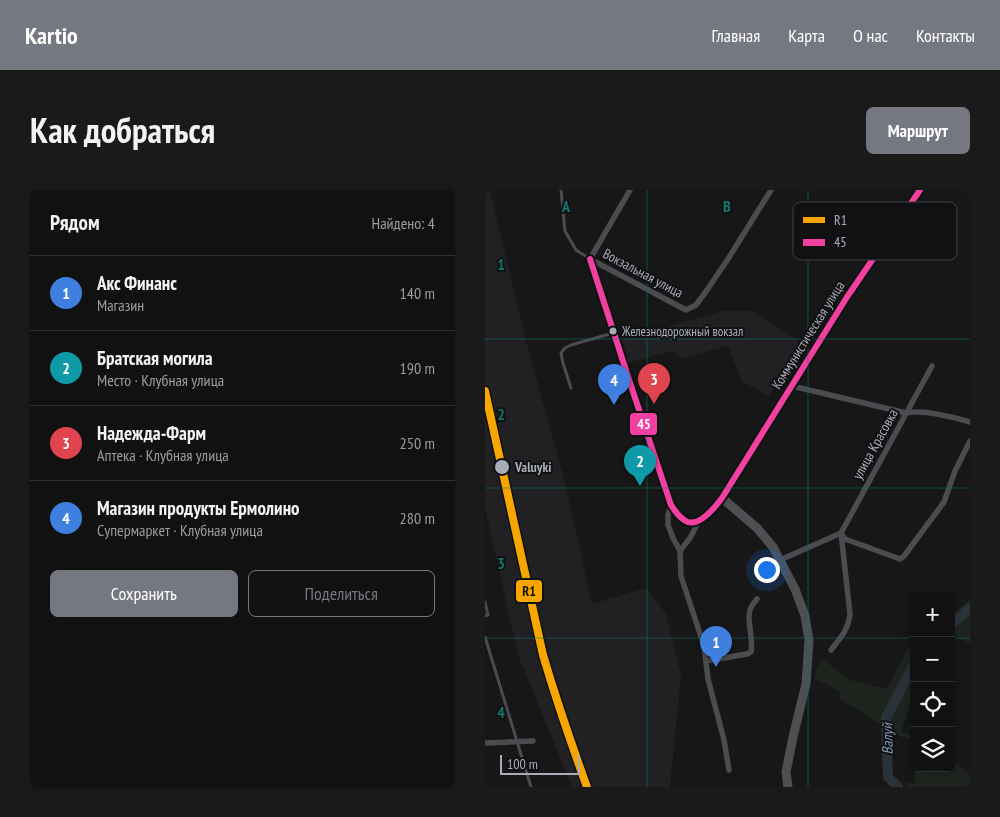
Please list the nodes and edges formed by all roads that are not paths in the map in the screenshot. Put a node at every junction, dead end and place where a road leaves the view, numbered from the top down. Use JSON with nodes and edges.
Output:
{"nodes":[{"id":1,"x":561,"y":190,"type":"edge"},
{"id":2,"x":630,"y":190,"type":"edge"},
{"id":3,"x":771,"y":190,"type":"edge"},
{"id":4,"x":920,"y":190,"type":"edge"},
{"id":5,"x":912,"y":202,"type":"edge"},
{"id":6,"x":590,"y":259,"type":"junction"},
{"id":7,"x":872,"y":260,"type":"edge"},
{"id":8,"x":613,"y":334,"type":"junction"},
{"id":9,"x":932,"y":366,"type":"dead end"},
{"id":10,"x":793,"y":386,"type":"junction"},
{"id":11,"x":571,"y":388,"type":"dead end"},
{"id":12,"x":906,"y":412,"type":"junction"},
{"id":13,"x":970,"y":422,"type":"edge"},
{"id":14,"x":970,"y":441,"type":"edge"},
{"id":15,"x":722,"y":498,"type":"junction"},
{"id":16,"x":671,"y":505,"type":"junction"},
{"id":17,"x":700,"y":519,"type":"junction"},
{"id":18,"x":841,"y":533,"type":"junction"},
{"id":19,"x":680,"y":551,"type":"junction"},
{"id":20,"x":780,"y":560,"type":"junction"},
{"id":21,"x":757,"y":599,"type":"dead end"},
{"id":22,"x":485,"y":602,"type":"edge"},
{"id":23,"x":485,"y":616,"type":"edge"},
{"id":24,"x":485,"y":637,"type":"edge"},
{"id":25,"x":831,"y":650,"type":"dead end"},
{"id":26,"x":706,"y":661,"type":"junction"},
{"id":27,"x":533,"y":741,"type":"dead end"},
{"id":28,"x":517,"y":742,"type":"junction"},
{"id":29,"x":485,"y":743,"type":"edge"},
{"id":30,"x":729,"y":770,"type":"dead end"},
{"id":31,"x":531,"y":787,"type":"edge"},
{"id":32,"x":788,"y":787,"type":"edge"}],
"edges":[{"from":1,"to":6,"type":"lane"},
{"from":2,"to":6,"type":"street"},
{"from":3,"to":6,"type":"street","name":"Вокзальная улица"},
{"from":4,"to":5,"type":"main road","name":"Коммунистическая улица"},
{"from":6,"to":8,"type":"street"},
{"from":7,"to":10,"type":"main road","name":"Коммунистическая улица"},
{"from":8,"to":11,"type":"lane"},
{"from":8,"to":16,"type":"street"},
{"from":9,"to":12,"type":"street","name":"улица Красовка"},
{"from":10,"to":12,"type":"street"},
{"from":10,"to":15,"type":"main road","name":"Коммунистическая улица"},
{"from":12,"to":13,"type":"street"},
{"from":12,"to":18,"type":"street","name":"улица Красовка"},
{"from":14,"to":18,"type":"street"},
{"from":15,"to":17,"type":"street"},
{"from":15,"to":20,"type":"main road"},
{"from":16,"to":17,"type":"street"},
{"from":16,"to":19,"type":"street"},
{"from":17,"to":19,"type":"street"},
{"from":18,"to":20,"type":"street"},
{"from":18,"to":25,"type":"street"},
{"from":19,"to":26,"type":"street"},
{"from":20,"to":32,"type":"main road"},
{"from":21,"to":26,"type":"street"},
{"from":22,"to":23,"type":"lane"},
{"from":24,"to":28,"type":"lane"},
{"from":26,"to":30,"type":"street"},
{"from":27,"to":28,"type":"street"},
{"from":28,"to":29,"type":"street"},
{"from":28,"to":31,"type":"lane"}]}
